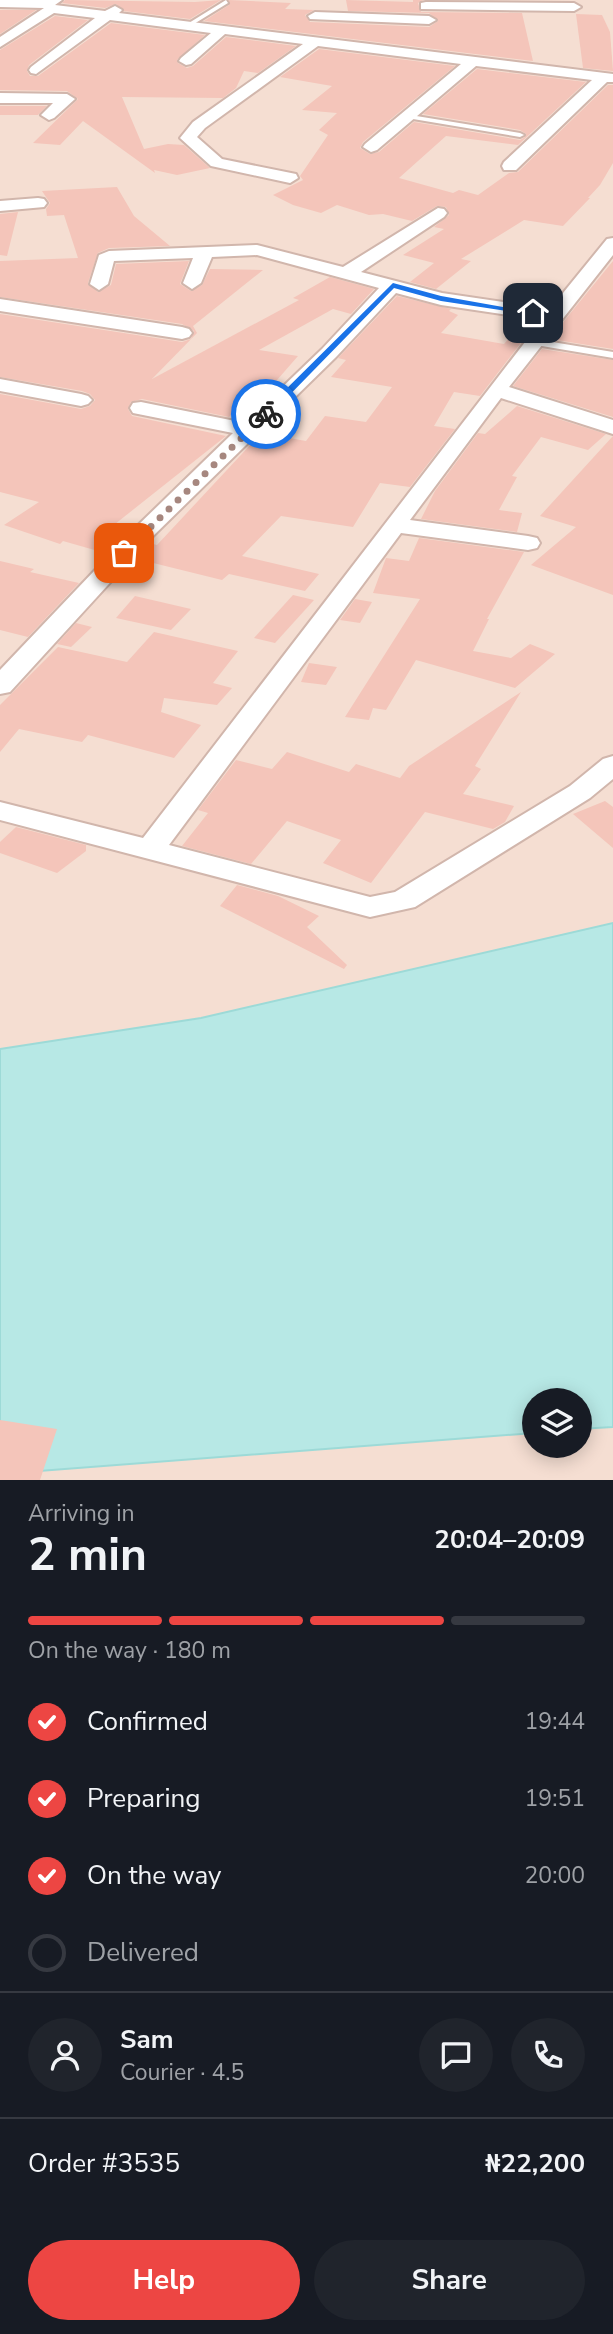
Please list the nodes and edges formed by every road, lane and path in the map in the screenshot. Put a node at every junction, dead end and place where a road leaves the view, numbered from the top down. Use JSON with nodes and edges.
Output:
{"nodes":[{"id":1,"x":125,"y":0,"type":"edge"},
{"id":2,"x":226,"y":2,"type":"dead end"},
{"id":3,"x":0,"y":3,"type":"edge"},
{"id":4,"x":52,"y":4,"type":"edge"},
{"id":5,"x":574,"y":7,"type":"dead end"},
{"id":6,"x":317,"y":12,"type":"dead end"},
{"id":7,"x":109,"y":16,"type":"junction"},
{"id":8,"x":429,"y":24,"type":"edge"},
{"id":9,"x":187,"y":26,"type":"junction"},
{"id":10,"x":222,"y":30,"type":"junction"},
{"id":11,"x":316,"y":41,"type":"junction"},
{"id":12,"x":0,"y":45,"type":"edge"},
{"id":13,"x":62,"y":52,"type":"junction"},
{"id":14,"x":474,"y":60,"type":"junction"},
{"id":15,"x":186,"y":61,"type":"dead end"},
{"id":16,"x":36,"y":70,"type":"dead end"},
{"id":17,"x":608,"y":78,"type":"edge"},
{"id":18,"x":0,"y":98,"type":"edge"},
{"id":19,"x":50,"y":115,"type":"dead end"},
{"id":20,"x":407,"y":116,"type":"junction"},
{"id":21,"x":520,"y":135,"type":"dead end"},
{"id":22,"x":371,"y":147,"type":"dead end"},
{"id":23,"x":510,"y":166,"type":"dead end"},
{"id":24,"x":290,"y":178,"type":"dead end"},
{"id":25,"x":38,"y":203,"type":"dead end"},
{"id":26,"x":0,"y":206,"type":"edge"},
{"id":27,"x":438,"y":214,"type":"dead end"},
{"id":28,"x":611,"y":249,"type":"edge"},
{"id":29,"x":205,"y":251,"type":"junction"},
{"id":30,"x":348,"y":272,"type":"junction"},
{"id":31,"x":192,"y":282,"type":"dead end"},
{"id":32,"x":99,"y":284,"type":"dead end"},
{"id":33,"x":393,"y":285,"type":"junction"},
{"id":34,"x":0,"y":305,"type":"edge"},
{"id":35,"x":555,"y":316,"type":"junction"},
{"id":36,"x":183,"y":333,"type":"dead end"},
{"id":37,"x":534,"y":342,"type":"junction"},
{"id":38,"x":613,"y":355,"type":"edge"},
{"id":39,"x":0,"y":385,"type":"edge"},
{"id":40,"x":496,"y":390,"type":"junction"},
{"id":41,"x":81,"y":400,"type":"dead end"},
{"id":42,"x":141,"y":408,"type":"dead end"},
{"id":43,"x":613,"y":427,"type":"edge"},
{"id":44,"x":249,"y":430,"type":"junction"},
{"id":45,"x":397,"y":525,"type":"junction"},
{"id":46,"x":528,"y":543,"type":"dead end"},
{"id":47,"x":0,"y":686,"type":"edge"},
{"id":48,"x":613,"y":765,"type":"edge"},
{"id":49,"x":0,"y":811,"type":"edge"},
{"id":50,"x":149,"y":851,"type":"junction"}],
"edges":[{"from":1,"to":7,"type":"street"},
{"from":2,"to":9,"type":"lane"},
{"from":3,"to":4,"type":"street"},
{"from":4,"to":7,"type":"street"},
{"from":4,"to":12,"type":"street"},
{"from":5,"to":8,"type":"street"},
{"from":6,"to":8,"type":"street"},
{"from":7,"to":9,"type":"street"},
{"from":7,"to":13,"type":"street"},
{"from":8,"to":11,"type":"street"},
{"from":8,"to":14,"type":"street"},
{"from":9,"to":10,"type":"street"},
{"from":10,"to":11,"type":"street"},
{"from":10,"to":15,"type":"street"},
{"from":11,"to":24,"type":"street"},
{"from":12,"to":13,"type":"street"},
{"from":13,"to":16,"type":"street"},
{"from":14,"to":17,"type":"street"},
{"from":14,"to":20,"type":"street"},
{"from":17,"to":23,"type":"street"},
{"from":18,"to":19,"type":"street"},
{"from":20,"to":21,"type":"lane"},
{"from":20,"to":22,"type":"street"},
{"from":25,"to":26,"type":"street"},
{"from":27,"to":30,"type":"street"},
{"from":28,"to":35,"type":"street"},
{"from":29,"to":30,"type":"street"},
{"from":29,"to":31,"type":"street"},
{"from":29,"to":32,"type":"street"},
{"from":30,"to":33,"type":"street"},
{"from":33,"to":35,"type":"street"},
{"from":33,"to":44,"type":"street"},
{"from":34,"to":36,"type":"street"},
{"from":35,"to":37,"type":"street"},
{"from":37,"to":38,"type":"lane"},
{"from":37,"to":40,"type":"street"},
{"from":39,"to":41,"type":"street"},
{"from":40,"to":43,"type":"street"},
{"from":40,"to":45,"type":"street"},
{"from":42,"to":44,"type":"street"},
{"from":44,"to":47,"type":"street"},
{"from":45,"to":46,"type":"street"},
{"from":45,"to":50,"type":"street"},
{"from":48,"to":50,"type":"street"},
{"from":49,"to":50,"type":"street"}]}
